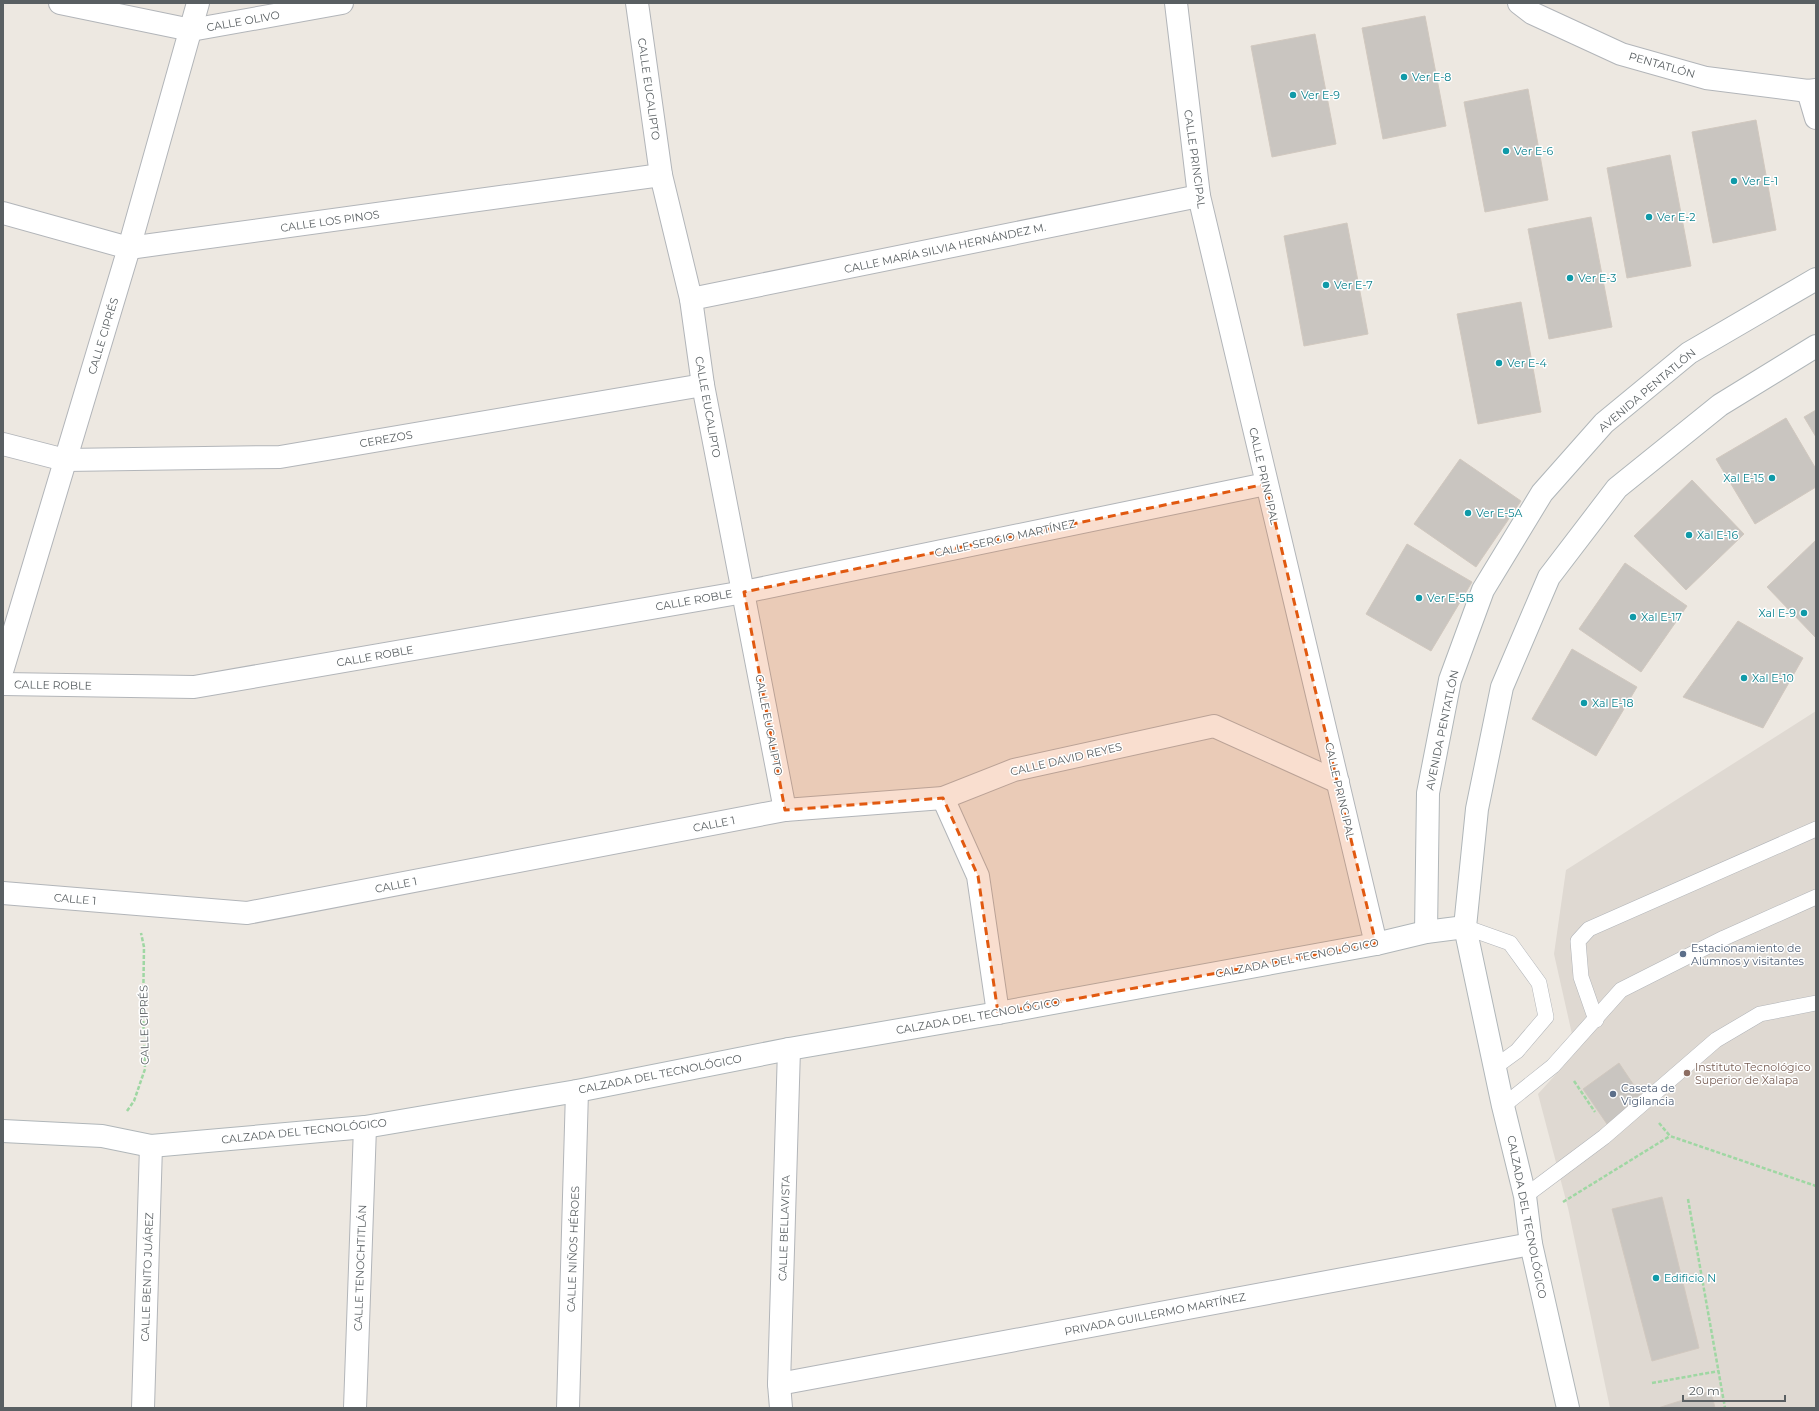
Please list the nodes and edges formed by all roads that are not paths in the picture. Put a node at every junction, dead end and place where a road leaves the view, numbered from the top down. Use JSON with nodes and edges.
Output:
{"nodes":[{"id":1,"x":60,"y":3,"type":"edge"},
{"id":2,"x":198,"y":3,"type":"edge"},
{"id":3,"x":342,"y":3,"type":"edge"},
{"id":4,"x":637,"y":3,"type":"edge"},
{"id":5,"x":1176,"y":3,"type":"edge"},
{"id":6,"x":1519,"y":3,"type":"edge"},
{"id":7,"x":191,"y":30,"type":"junction"},
{"id":8,"x":1812,"y":90,"type":"edge"},
{"id":9,"x":1816,"y":118,"type":"edge"},
{"id":10,"x":662,"y":175,"type":"junction"},
{"id":11,"x":1199,"y":196,"type":"junction"},
{"id":12,"x":3,"y":213,"type":"edge"},
{"id":13,"x":129,"y":248,"type":"junction"},
{"id":14,"x":1816,"y":279,"type":"edge"},
{"id":15,"x":691,"y":299,"type":"junction"},
{"id":16,"x":1816,"y":346,"type":"edge"},
{"id":17,"x":703,"y":385,"type":"junction"},
{"id":18,"x":3,"y":444,"type":"edge"},
{"id":19,"x":66,"y":460,"type":"junction"},
{"id":20,"x":1266,"y":484,"type":"junction"},
{"id":21,"x":744,"y":592,"type":"junction"},
{"id":22,"x":3,"y":668,"type":"edge"},
{"id":23,"x":3,"y":684,"type":"edge"},
{"id":24,"x":1338,"y":782,"type":"junction"},
{"id":25,"x":943,"y":798,"type":"junction"},
{"id":26,"x":786,"y":810,"type":"junction"},
{"id":27,"x":1816,"y":829,"type":"edge"},
{"id":28,"x":3,"y":893,"type":"edge"},
{"id":29,"x":1816,"y":897,"type":"edge"},
{"id":30,"x":1465,"y":927,"type":"junction"},
{"id":31,"x":1426,"y":932,"type":"junction"},
{"id":32,"x":1376,"y":944,"type":"junction"},
{"id":33,"x":1816,"y":1003,"type":"edge"},
{"id":34,"x":998,"y":1013,"type":"junction"},
{"id":35,"x":1596,"y":1020,"type":"junction"},
{"id":36,"x":789,"y":1049,"type":"junction"},
{"id":37,"x":1495,"y":1067,"type":"junction"},
{"id":38,"x":577,"y":1091,"type":"junction"},
{"id":39,"x":1504,"y":1106,"type":"junction"},
{"id":40,"x":365,"y":1127,"type":"junction"},
{"id":41,"x":3,"y":1130,"type":"edge"},
{"id":42,"x":150,"y":1146,"type":"junction"},
{"id":43,"x":1525,"y":1196,"type":"junction"},
{"id":44,"x":1529,"y":1234,"type":"junction"},
{"id":45,"x":779,"y":1384,"type":"junction"},
{"id":46,"x":142,"y":1408,"type":"edge"},
{"id":47,"x":355,"y":1408,"type":"edge"},
{"id":48,"x":568,"y":1408,"type":"edge"},
{"id":49,"x":781,"y":1408,"type":"edge"},
{"id":50,"x":1568,"y":1408,"type":"edge"}],
"edges":[{"from":1,"to":7,"type":"street"},
{"from":2,"to":7,"type":"street","name":"CALLE CIPRÉS"},
{"from":3,"to":7,"type":"street","name":"CALLE OLIVO"},
{"from":4,"to":10,"type":"street","name":"CALLE EUCALIPTO"},
{"from":5,"to":11,"type":"street","name":"CALLE PRINCIPAL"},
{"from":6,"to":8,"type":"street","name":"PENTATLÓN"},
{"from":7,"to":13,"type":"street","name":"CALLE CIPRÉS"},
{"from":8,"to":9,"type":"street"},
{"from":10,"to":13,"type":"street","name":"CALLE LOS PINOS"},
{"from":10,"to":15,"type":"street","name":"CALLE EUCALIPTO"},
{"from":11,"to":15,"type":"street","name":"CALLE MARÍA SILVIA HERNÁNDEZ M."},
{"from":11,"to":20,"type":"street","name":"CALLE PRINCIPAL"},
{"from":12,"to":13,"type":"street","name":"CALLE LOS PINOS"},
{"from":13,"to":19,"type":"street","name":"CALLE CIPRÉS"},
{"from":14,"to":31,"type":"street","name":"AVENIDA PENTATLÓN"},
{"from":15,"to":17,"type":"street","name":"CALLE EUCALIPTO"},
{"from":16,"to":30,"type":"street"},
{"from":17,"to":19,"type":"street","name":"CEREZOS"},
{"from":17,"to":21,"type":"street","name":"CALLE EUCALIPTO"},
{"from":18,"to":19,"type":"street","name":"CEREZOS"},
{"from":19,"to":22,"type":"street","name":"CALLE CIPRÉS"},
{"from":20,"to":21,"type":"street","name":"CALLE SERGIO MARTÍNEZ"},
{"from":20,"to":24,"type":"street","name":"CALLE PRINCIPAL"},
{"from":21,"to":23,"type":"street","name":"CALLE ROBLE"},
{"from":21,"to":26,"type":"street","name":"CALLE EUCALIPTO"},
{"from":24,"to":25,"type":"street","name":"CALLE DAVID REYES"},
{"from":24,"to":32,"type":"street","name":"CALLE PRINCIPAL"},
{"from":25,"to":26,"type":"street","name":"CALLE DAVID REYES"},
{"from":25,"to":34,"type":"street"},
{"from":26,"to":28,"type":"street","name":"CALLE 1"},
{"from":27,"to":35,"type":"lane"},
{"from":29,"to":35,"type":"lane"},
{"from":30,"to":31,"type":"street","name":"CALZADA DEL TECNOLÓGICO"},
{"from":30,"to":37,"type":"street","name":"CALZADA DEL TECNOLÓGICO"},
{"from":30,"to":37,"type":"lane"},
{"from":31,"to":32,"type":"street","name":"CALZADA DEL TECNOLÓGICO"},
{"from":32,"to":34,"type":"street","name":"CALZADA DEL TECNOLÓGICO"},
{"from":33,"to":43,"type":"lane"},
{"from":34,"to":36,"type":"street","name":"CALZADA DEL TECNOLÓGICO"},
{"from":35,"to":39,"type":"lane"},
{"from":36,"to":38,"type":"street","name":"CALZADA DEL TECNOLÓGICO"},
{"from":36,"to":45,"type":"street","name":"CALLE BELLAVISTA"},
{"from":37,"to":39,"type":"street","name":"CALZADA DEL TECNOLÓGICO"},
{"from":38,"to":40,"type":"street","name":"CALZADA DEL TECNOLÓGICO"},
{"from":38,"to":48,"type":"street","name":"CALLE NIÑOS HÉROES"},
{"from":39,"to":43,"type":"street","name":"CALZADA DEL TECNOLÓGICO"},
{"from":40,"to":42,"type":"street","name":"CALZADA DEL TECNOLÓGICO"},
{"from":40,"to":47,"type":"street","name":"CALLE TENOCHTITLÁN"},
{"from":41,"to":42,"type":"street","name":"CALZADA DEL TECNOLÓGICO"},
{"from":42,"to":46,"type":"street","name":"CALLE BENITO JUÁREZ"},
{"from":43,"to":44,"type":"street","name":"CALZADA DEL TECNOLÓGICO"},
{"from":44,"to":45,"type":"street","name":"PRIVADA GUILLERMO MARTÍNEZ"},
{"from":44,"to":50,"type":"street","name":"CALZADA DEL TECNOLÓGICO"},
{"from":45,"to":49,"type":"street","name":"CALLE BELLAVISTA"}]}
